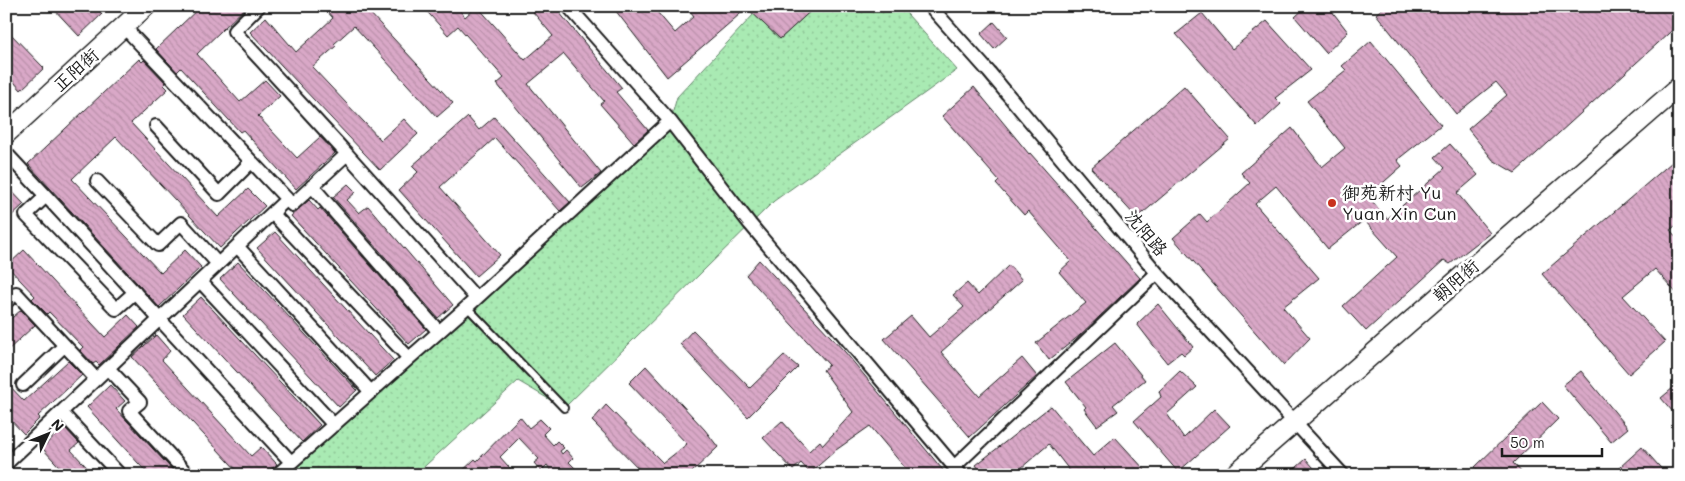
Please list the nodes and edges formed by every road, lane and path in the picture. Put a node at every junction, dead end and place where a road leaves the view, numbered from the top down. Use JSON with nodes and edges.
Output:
{"nodes":[{"id":1,"x":146,"y":6,"type":"edge"},
{"id":2,"x":259,"y":6,"type":"edge"},
{"id":3,"x":568,"y":6,"type":"edge"},
{"id":4,"x":930,"y":6,"type":"edge"},
{"id":5,"x":124,"y":27,"type":"junction"},
{"id":6,"x":1679,"y":87,"type":"edge"},
{"id":7,"x":670,"y":122,"type":"junction"},
{"id":8,"x":156,"y":126,"type":"dead end"},
{"id":9,"x":6,"y":134,"type":"edge"},
{"id":10,"x":6,"y":153,"type":"edge"},
{"id":11,"x":347,"y":154,"type":"junction"},
{"id":12,"x":252,"y":162,"type":"junction"},
{"id":13,"x":97,"y":181,"type":"dead end"},
{"id":14,"x":312,"y":186,"type":"junction"},
{"id":15,"x":46,"y":196,"type":"junction"},
{"id":16,"x":286,"y":199,"type":"junction"},
{"id":17,"x":272,"y":213,"type":"junction"},
{"id":18,"x":237,"y":246,"type":"junction"},
{"id":19,"x":218,"y":264,"type":"junction"},
{"id":20,"x":1157,"y":273,"type":"junction"},
{"id":21,"x":200,"y":280,"type":"junction"},
{"id":22,"x":134,"y":292,"type":"junction"},
{"id":23,"x":6,"y":302,"type":"edge"},
{"id":24,"x":472,"y":303,"type":"junction"},
{"id":25,"x":159,"y":319,"type":"junction"},
{"id":26,"x":440,"y":332,"type":"junction"},
{"id":27,"x":64,"y":346,"type":"junction"},
{"id":28,"x":409,"y":358,"type":"junction"},
{"id":29,"x":108,"y":368,"type":"junction"},
{"id":30,"x":96,"y":379,"type":"junction"},
{"id":31,"x":22,"y":384,"type":"dead end"},
{"id":32,"x":371,"y":392,"type":"junction"},
{"id":33,"x":564,"y":408,"type":"dead end"},
{"id":34,"x":61,"y":412,"type":"junction"},
{"id":35,"x":1294,"y":422,"type":"junction"},
{"id":36,"x":334,"y":425,"type":"junction"},
{"id":37,"x":291,"y":462,"type":"junction"},
{"id":38,"x":6,"y":464,"type":"edge"},
{"id":39,"x":958,"y":471,"type":"edge"},
{"id":40,"x":120,"y":475,"type":"edge"},
{"id":41,"x":188,"y":475,"type":"edge"},
{"id":42,"x":277,"y":475,"type":"edge"},
{"id":43,"x":1234,"y":475,"type":"edge"},
{"id":44,"x":1343,"y":475,"type":"edge"}],
"edges":[{"from":1,"to":5,"type":"street","name":"正阳街"},
{"from":2,"to":11,"type":"street"},
{"from":3,"to":7,"type":"street"},
{"from":4,"to":20,"type":"street","name":"沈阳路"},
{"from":5,"to":9,"type":"street","name":"正阳街"},
{"from":5,"to":12,"type":"street"},
{"from":6,"to":35,"type":"street","name":"朝阳街"},
{"from":7,"to":24,"type":"street"},
{"from":7,"to":39,"type":"street"},
{"from":8,"to":12,"type":"street"},
{"from":10,"to":15,"type":"street"},
{"from":11,"to":14,"type":"street"},
{"from":11,"to":24,"type":"street"},
{"from":12,"to":16,"type":"street"},
{"from":13,"to":19,"type":"street"},
{"from":14,"to":16,"type":"street"},
{"from":14,"to":26,"type":"street"},
{"from":15,"to":22,"type":"street"},
{"from":15,"to":22,"type":"street"},
{"from":16,"to":17,"type":"street"},
{"from":17,"to":18,"type":"street"},
{"from":17,"to":28,"type":"street"},
{"from":18,"to":19,"type":"street"},
{"from":18,"to":32,"type":"street"},
{"from":19,"to":21,"type":"street"},
{"from":20,"to":35,"type":"street","name":"沈阳路"},
{"from":20,"to":39,"type":"street"},
{"from":21,"to":25,"type":"street"},
{"from":21,"to":36,"type":"street"},
{"from":22,"to":25,"type":"street"},
{"from":23,"to":27,"type":"street"},
{"from":24,"to":26,"type":"street"},
{"from":24,"to":33,"type":"lane"},
{"from":25,"to":29,"type":"street"},
{"from":25,"to":37,"type":"street"},
{"from":26,"to":28,"type":"street"},
{"from":27,"to":30,"type":"street"},
{"from":27,"to":31,"type":"street"},
{"from":28,"to":32,"type":"street"},
{"from":29,"to":30,"type":"street"},
{"from":29,"to":41,"type":"street"},
{"from":30,"to":34,"type":"street"},
{"from":32,"to":36,"type":"street"},
{"from":34,"to":38,"type":"street"},
{"from":34,"to":40,"type":"street"},
{"from":35,"to":43,"type":"street","name":"朝阳街"},
{"from":35,"to":44,"type":"street","name":"沈阳路"},
{"from":36,"to":37,"type":"street"},
{"from":37,"to":42,"type":"street"}]}
